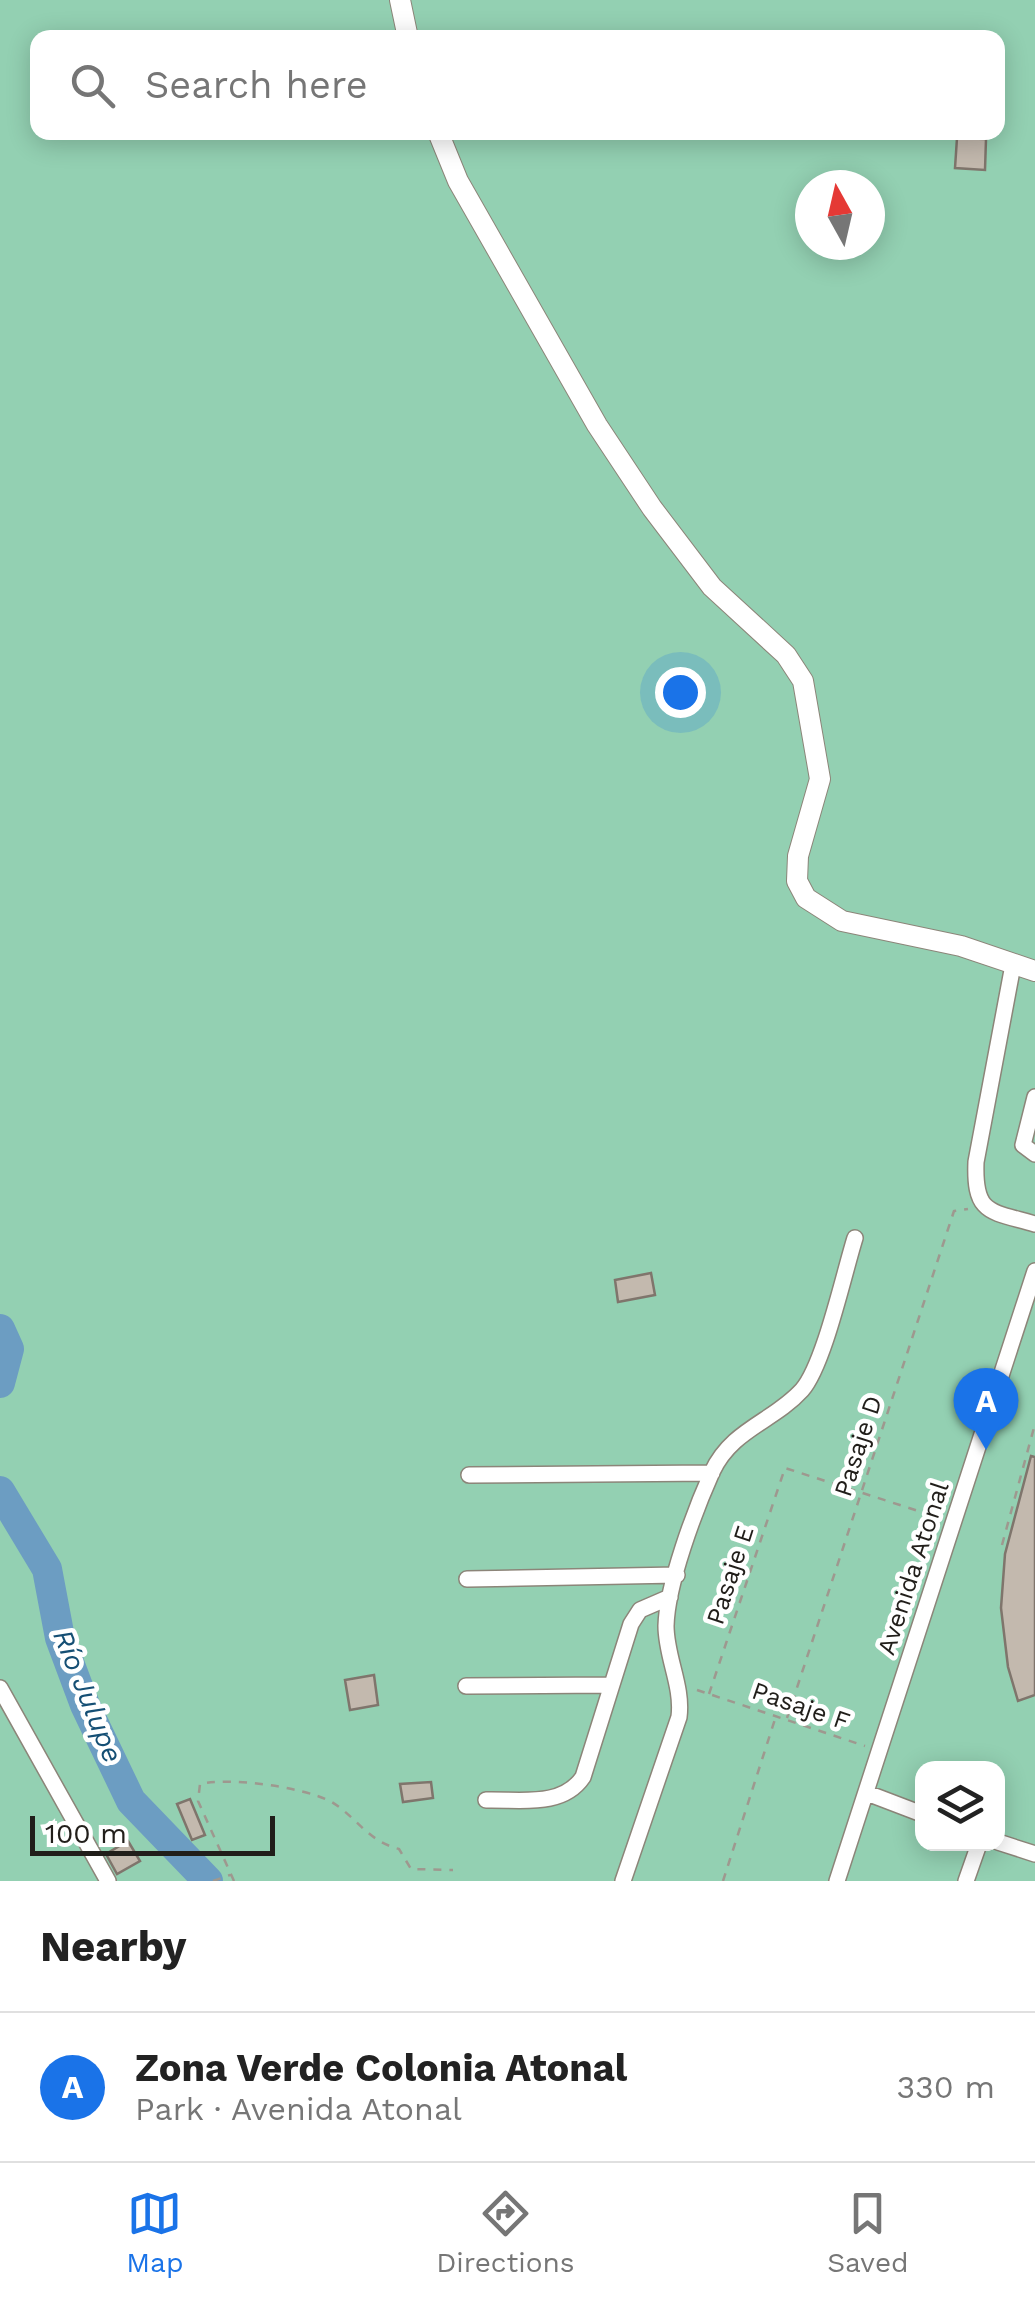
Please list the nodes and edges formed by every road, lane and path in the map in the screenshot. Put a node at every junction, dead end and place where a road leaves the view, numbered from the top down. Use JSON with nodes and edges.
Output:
{"nodes":[{"id":1,"x":400,"y":0,"type":"edge"},
{"id":2,"x":406,"y":30,"type":"edge"},
{"id":3,"x":441,"y":140,"type":"edge"},
{"id":4,"x":1013,"y":965,"type":"junction"},
{"id":5,"x":1035,"y":971,"type":"edge"},
{"id":6,"x":1035,"y":1097,"type":"edge"},
{"id":7,"x":1035,"y":1154,"type":"edge"},
{"id":8,"x":978,"y":1201,"type":"junction"},
{"id":9,"x":1035,"y":1224,"type":"edge"},
{"id":10,"x":855,"y":1238,"type":"dead end"},
{"id":11,"x":1035,"y":1270,"type":"edge"},
{"id":12,"x":1035,"y":1424,"type":"edge"},
{"id":13,"x":712,"y":1473,"type":"junction"},
{"id":14,"x":469,"y":1475,"type":"dead end"},
{"id":15,"x":861,"y":1492,"type":"junction"},
{"id":16,"x":954,"y":1522,"type":"junction"},
{"id":17,"x":1002,"y":1545,"type":"dead end"},
{"id":18,"x":677,"y":1575,"type":"junction"},
{"id":19,"x":466,"y":1579,"type":"dead end"},
{"id":20,"x":670,"y":1597,"type":"junction"},
{"id":21,"x":610,"y":1685,"type":"junction"},
{"id":22,"x":466,"y":1686,"type":"dead end"},
{"id":23,"x":0,"y":1688,"type":"edge"},
{"id":24,"x":709,"y":1694,"type":"joint"},
{"id":25,"x":777,"y":1715,"type":"junction"},
{"id":26,"x":787,"y":1718,"type":"junction"},
{"id":27,"x":880,"y":1751,"type":"junction"},
{"id":28,"x":867,"y":1793,"type":"junction"},
{"id":29,"x":486,"y":1800,"type":"dead end"},
{"id":30,"x":915,"y":1811,"type":"edge"},
{"id":31,"x":1005,"y":1844,"type":"edge"},
{"id":32,"x":977,"y":1851,"type":"edge"},
{"id":33,"x":1035,"y":1854,"type":"edge"},
{"id":34,"x":453,"y":1870,"type":"dead end"},
{"id":35,"x":232,"y":1874,"type":"junction"},
{"id":36,"x":108,"y":1881,"type":"edge"},
{"id":37,"x":212,"y":1881,"type":"edge"},
{"id":38,"x":234,"y":1881,"type":"edge"},
{"id":39,"x":622,"y":1881,"type":"edge"},
{"id":40,"x":723,"y":1881,"type":"edge"},
{"id":41,"x":837,"y":1881,"type":"edge"},
{"id":42,"x":966,"y":1881,"type":"edge"}],
"edges":[{"from":1,"to":2,"type":"street"},
{"from":3,"to":4,"type":"street"},
{"from":4,"to":5,"type":"street"},
{"from":4,"to":8,"type":"street"},
{"from":6,"to":7,"type":"street"},
{"from":8,"to":9,"type":"street"},
{"from":8,"to":15,"type":"path","name":"Pasaje D"},
{"from":10,"to":13,"type":"street"},
{"from":11,"to":16,"type":"street","name":"Avenida Atonal"},
{"from":12,"to":17,"type":"path"},
{"from":13,"to":14,"type":"street"},
{"from":13,"to":18,"type":"street"},
{"from":15,"to":16,"type":"path"},
{"from":15,"to":24,"type":"path","name":"Pasaje E"},
{"from":15,"to":26,"type":"path","name":"Pasaje D"},
{"from":16,"to":27,"type":"street","name":"Avenida Atonal"},
{"from":18,"to":19,"type":"street"},
{"from":18,"to":20,"type":"street"},
{"from":20,"to":21,"type":"street"},
{"from":20,"to":39,"type":"street"},
{"from":21,"to":22,"type":"street"},
{"from":21,"to":29,"type":"street"},
{"from":23,"to":36,"type":"street"},
{"from":24,"to":25,"type":"path","name":"Pasaje F"},
{"from":25,"to":26,"type":"path","name":"Pasaje F"},
{"from":25,"to":40,"type":"path"},
{"from":26,"to":27,"type":"path","name":"Pasaje F"},
{"from":27,"to":28,"type":"street","name":"Avenida Atonal"},
{"from":28,"to":30,"type":"street"},
{"from":28,"to":41,"type":"street","name":"Avenida Atonal"},
{"from":31,"to":33,"type":"street"},
{"from":32,"to":42,"type":"street"},
{"from":34,"to":35,"type":"path"},
{"from":35,"to":37,"type":"path"},
{"from":35,"to":38,"type":"path"}]}
